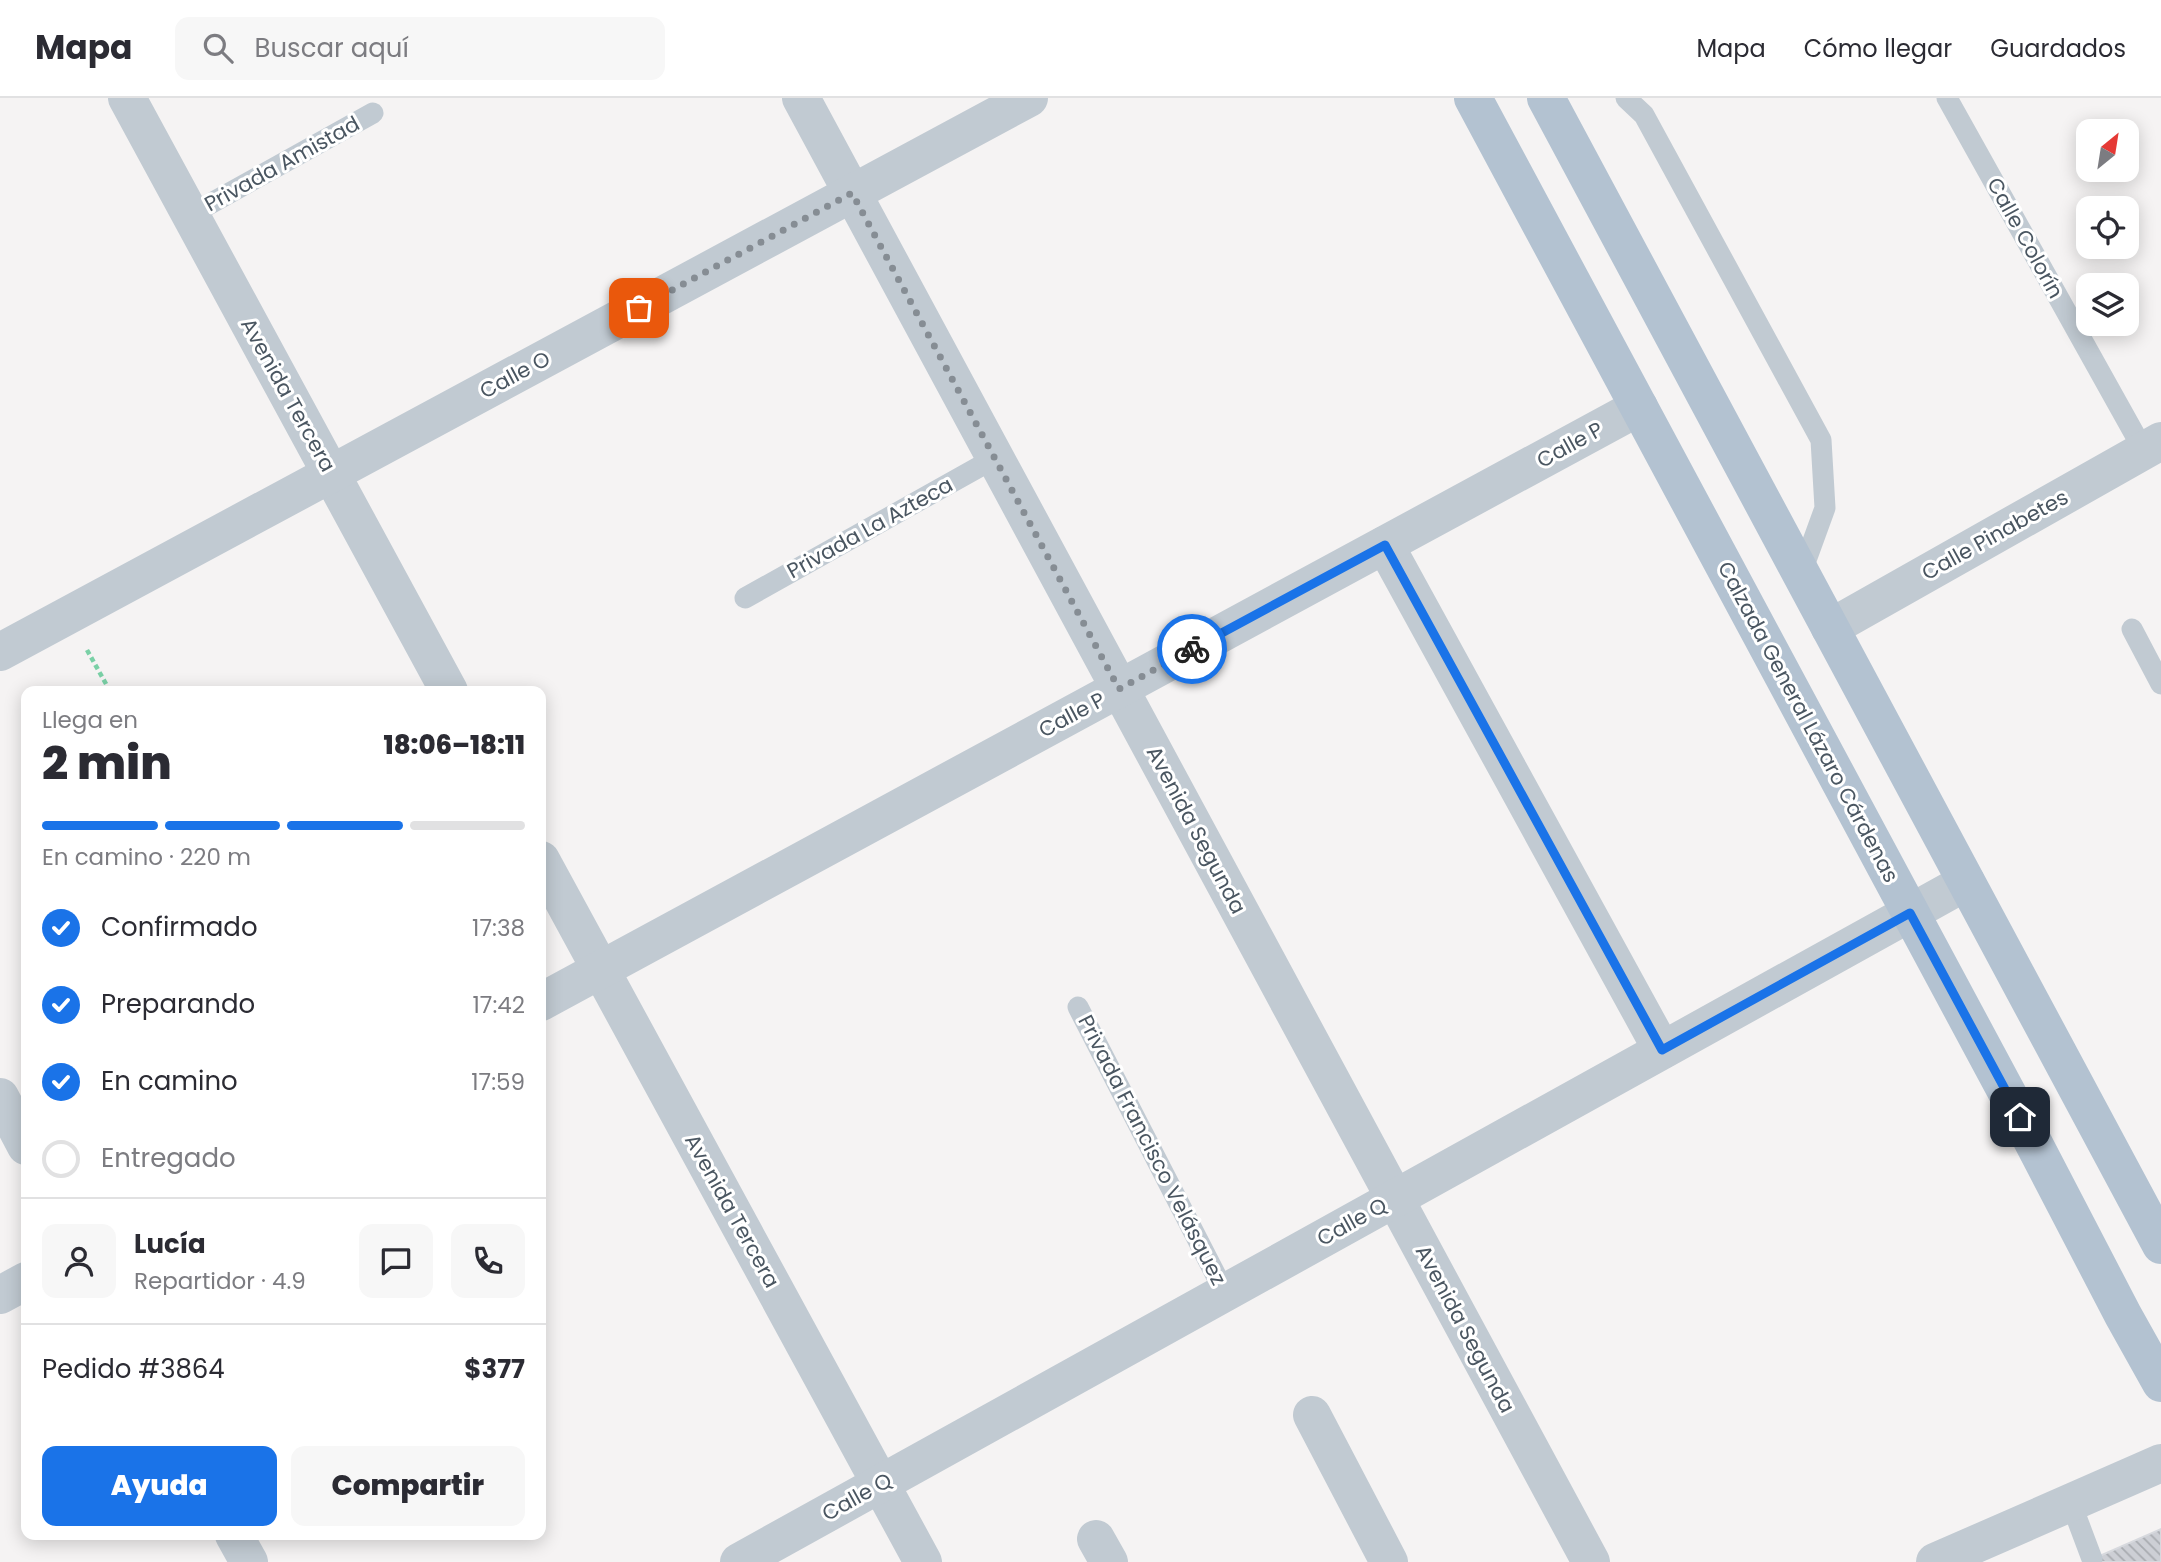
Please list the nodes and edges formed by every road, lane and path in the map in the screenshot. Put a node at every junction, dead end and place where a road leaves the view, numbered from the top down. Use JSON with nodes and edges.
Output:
{"nodes":[{"id":1,"x":127,"y":98,"type":"edge"},
{"id":2,"x":801,"y":98,"type":"edge"},
{"id":3,"x":1029,"y":98,"type":"edge"},
{"id":4,"x":1473,"y":98,"type":"edge"},
{"id":5,"x":1546,"y":98,"type":"edge"},
{"id":6,"x":1626,"y":98,"type":"edge"},
{"id":7,"x":1947,"y":98,"type":"edge"},
{"id":8,"x":373,"y":114,"type":"dead end"},
{"id":9,"x":852,"y":193,"type":"junction"},
{"id":10,"x":190,"y":215,"type":"junction"},
{"id":11,"x":1639,"y":407,"type":"junction"},
{"id":12,"x":2153,"y":446,"type":"edge"},
{"id":13,"x":995,"y":458,"type":"junction"},
{"id":14,"x":331,"y":474,"type":"junction"},
{"id":15,"x":1385,"y":545,"type":"junction"},
{"id":16,"x":1801,"y":574,"type":"junction"},
{"id":17,"x":745,"y":598,"type":"dead end"},
{"id":18,"x":68,"y":615,"type":"junction"},
{"id":19,"x":1830,"y":628,"type":"junction"},
{"id":20,"x":2132,"y":629,"type":"dead end"},
{"id":21,"x":0,"y":652,"type":"edge"},
{"id":22,"x":2161,"y":684,"type":"edge"},
{"id":23,"x":107,"y":686,"type":"edge"},
{"id":24,"x":446,"y":686,"type":"edge"},
{"id":25,"x":1119,"y":689,"type":"junction"},
{"id":26,"x":546,"y":868,"type":"edge"},
{"id":27,"x":1966,"y":882,"type":"junction"},
{"id":28,"x":1910,"y":913,"type":"junction"},
{"id":29,"x":601,"y":969,"type":"junction"},
{"id":30,"x":546,"y":999,"type":"edge"},
{"id":31,"x":1079,"y":1007,"type":"dead end"},
{"id":32,"x":1662,"y":1050,"type":"junction"},
{"id":33,"x":0,"y":1097,"type":"edge"},
{"id":34,"x":21,"y":1137,"type":"edge"},
{"id":35,"x":1394,"y":1199,"type":"junction"},
{"id":36,"x":2161,"y":1245,"type":"edge"},
{"id":37,"x":21,"y":1284,"type":"edge"},
{"id":38,"x":1226,"y":1293,"type":"junction"},
{"id":39,"x":0,"y":1295,"type":"edge"},
{"id":40,"x":2161,"y":1383,"type":"edge"},
{"id":41,"x":1312,"y":1415,"type":"dead end"},
{"id":42,"x":2161,"y":1463,"type":"edge"},
{"id":43,"x":880,"y":1484,"type":"junction"},
{"id":44,"x":2071,"y":1503,"type":"junction"},
{"id":45,"x":237,"y":1540,"type":"edge"},
{"id":46,"x":2092,"y":1559,"type":"dead end"},
{"id":47,"x":249,"y":1562,"type":"edge"},
{"id":48,"x":739,"y":1562,"type":"edge"},
{"id":49,"x":923,"y":1562,"type":"edge"},
{"id":50,"x":1389,"y":1562,"type":"edge"},
{"id":51,"x":1591,"y":1562,"type":"edge"},
{"id":52,"x":1935,"y":1562,"type":"edge"}],
"edges":[{"from":1,"to":10,"type":"street","name":"Avenida Tercera"},
{"from":2,"to":9,"type":"street","name":"Avenida Segunda"},
{"from":3,"to":9,"type":"street","name":"Calle O"},
{"from":4,"to":11,"type":"main road","name":"Calzada General Lázaro Cárdenas"},
{"from":5,"to":16,"type":"main road"},
{"from":6,"to":16,"type":"lane"},
{"from":7,"to":12,"type":"lane","name":"Calle Colorín"},
{"from":8,"to":10,"type":"lane","name":"Privada Amistad"},
{"from":9,"to":13,"type":"street","name":"Avenida Segunda"},
{"from":9,"to":14,"type":"street","name":"Calle O"},
{"from":10,"to":14,"type":"street","name":"Avenida Tercera"},
{"from":11,"to":15,"type":"street","name":"Calle P"},
{"from":11,"to":28,"type":"main road","name":"Calzada General Lázaro Cárdenas"},
{"from":12,"to":19,"type":"street","name":"Calle Pinabetes"},
{"from":13,"to":17,"type":"lane","name":"Privada La Azteca"},
{"from":13,"to":25,"type":"street","name":"Avenida Segunda"},
{"from":14,"to":18,"type":"street","name":"Calle O"},
{"from":14,"to":24,"type":"street","name":"Avenida Tercera"},
{"from":15,"to":25,"type":"street","name":"Calle P"},
{"from":15,"to":32,"type":"street"},
{"from":16,"to":19,"type":"main road"},
{"from":18,"to":21,"type":"street","name":"Calle O"},
{"from":18,"to":23,"type":"path"},
{"from":19,"to":27,"type":"main road"},
{"from":20,"to":22,"type":"lane"},
{"from":25,"to":29,"type":"street","name":"Calle P"},
{"from":25,"to":35,"type":"street","name":"Avenida Segunda"},
{"from":26,"to":29,"type":"street","name":"Avenida Tercera"},
{"from":27,"to":28,"type":"street","name":"Calle Q"},
{"from":27,"to":36,"type":"main road"},
{"from":28,"to":32,"type":"street","name":"Calle Q"},
{"from":28,"to":40,"type":"main road","name":"Calzada General Lázaro Cárdenas"},
{"from":29,"to":30,"type":"street","name":"Calle P"},
{"from":29,"to":43,"type":"street","name":"Avenida Tercera"},
{"from":31,"to":38,"type":"lane","name":"Privada Francisco Velásquez"},
{"from":32,"to":35,"type":"street","name":"Calle Q"},
{"from":33,"to":34,"type":"street"},
{"from":35,"to":38,"type":"street","name":"Calle Q"},
{"from":35,"to":51,"type":"street","name":"Avenida Segunda"},
{"from":37,"to":39,"type":"street"},
{"from":38,"to":43,"type":"street","name":"Calle Q"},
{"from":41,"to":50,"type":"street"},
{"from":42,"to":44,"type":"street"},
{"from":43,"to":48,"type":"street","name":"Calle Q"},
{"from":43,"to":49,"type":"street","name":"Avenida Tercera"},
{"from":44,"to":46,"type":"lane"},
{"from":44,"to":52,"type":"street"},
{"from":45,"to":47,"type":"street"}]}
